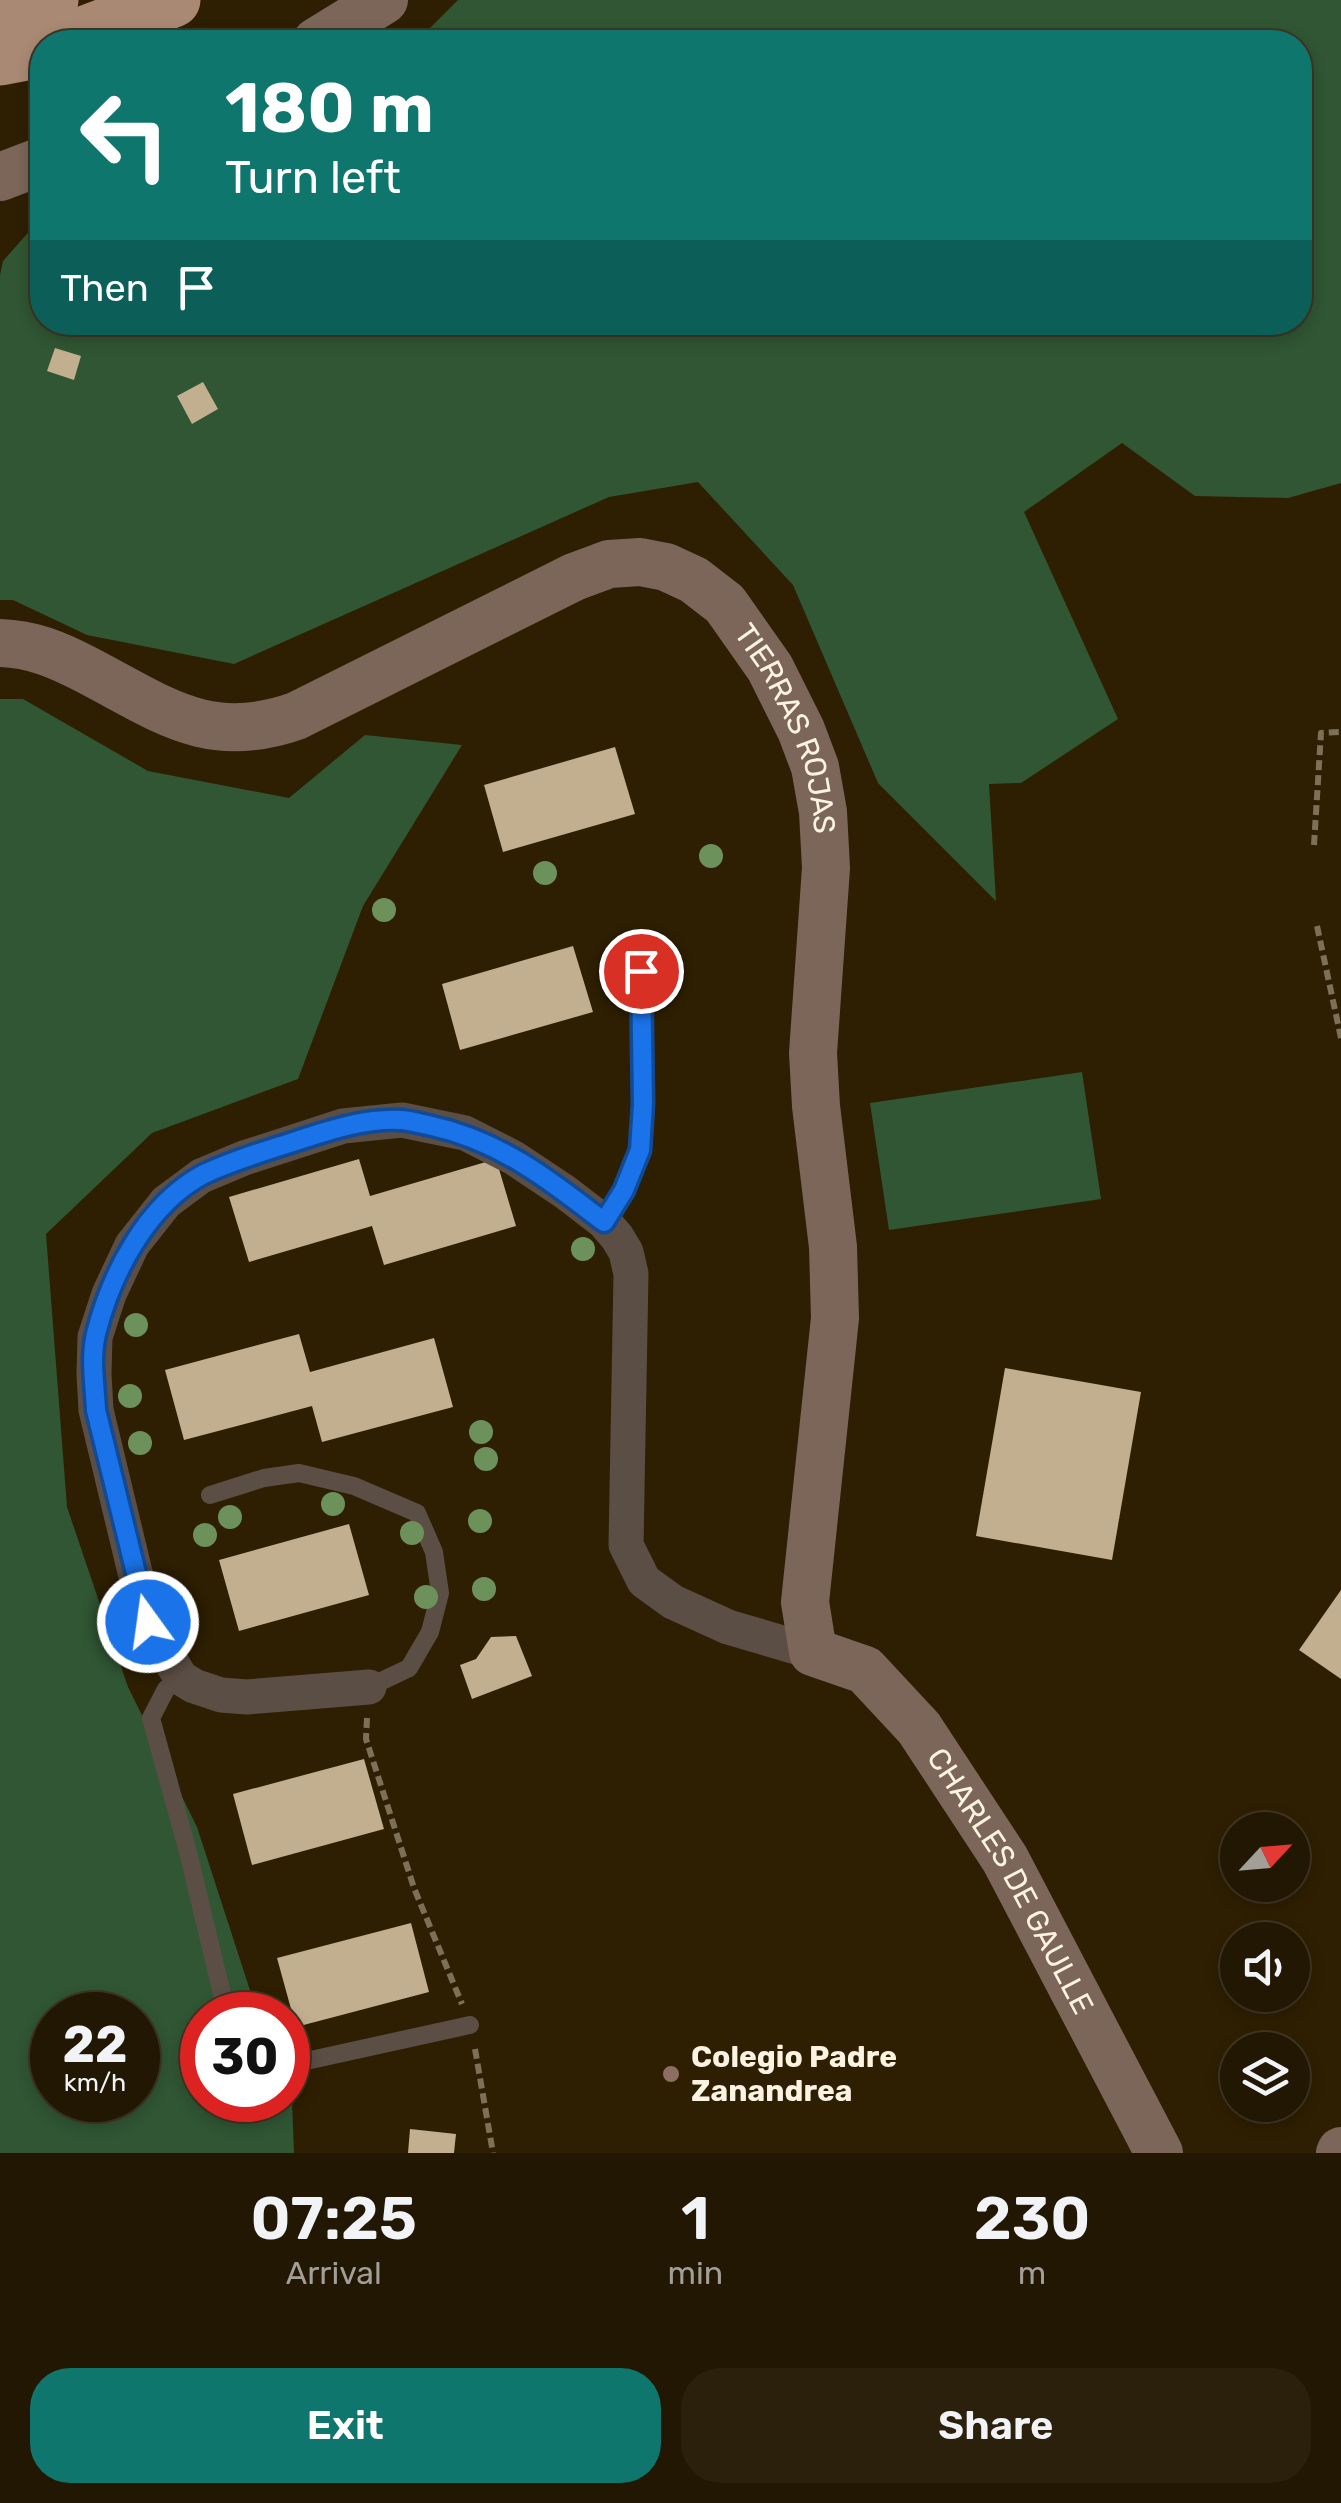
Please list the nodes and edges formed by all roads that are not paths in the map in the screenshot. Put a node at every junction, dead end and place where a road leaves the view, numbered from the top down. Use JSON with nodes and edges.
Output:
{"nodes":[{"id":1,"x":51,"y":0,"type":"edge"},
{"id":2,"x":174,"y":0,"type":"edge"},
{"id":3,"x":384,"y":0,"type":"edge"},
{"id":4,"x":0,"y":10,"type":"edge"},
{"id":5,"x":96,"y":30,"type":"edge"},
{"id":6,"x":335,"y":30,"type":"edge"},
{"id":7,"x":30,"y":166,"type":"edge"},
{"id":8,"x":0,"y":177,"type":"edge"},
{"id":9,"x":0,"y":643,"type":"edge"},
{"id":10,"x":640,"y":940,"type":"dead end"},
{"id":11,"x":604,"y":1222,"type":"junction"},
{"id":12,"x":210,"y":1495,"type":"dead end"},
{"id":13,"x":813,"y":1652,"type":"junction"},
{"id":14,"x":181,"y":1678,"type":"junction"},
{"id":15,"x":369,"y":1687,"type":"joint"},
{"id":16,"x":222,"y":1992,"type":"edge"},
{"id":17,"x":470,"y":2025,"type":"road end"},
{"id":18,"x":310,"y":2060,"type":"edge"},
{"id":19,"x":1159,"y":2153,"type":"edge"}],
"edges":[{"from":1,"to":4,"type":"highway"},
{"from":2,"to":5,"type":"highway"},
{"from":3,"to":6,"type":"street"},
{"from":7,"to":8,"type":"street"},
{"from":9,"to":13,"type":"street","name":"TIERRAS ROJAS"},
{"from":10,"to":11,"type":"lane"},
{"from":11,"to":13,"type":"street"},
{"from":11,"to":14,"type":"street"},
{"from":12,"to":15,"type":"lane"},
{"from":13,"to":19,"type":"street","name":"CHARLES DE GAULLE"},
{"from":14,"to":15,"type":"street"},
{"from":14,"to":16,"type":"lane"},
{"from":17,"to":18,"type":"lane"}]}
